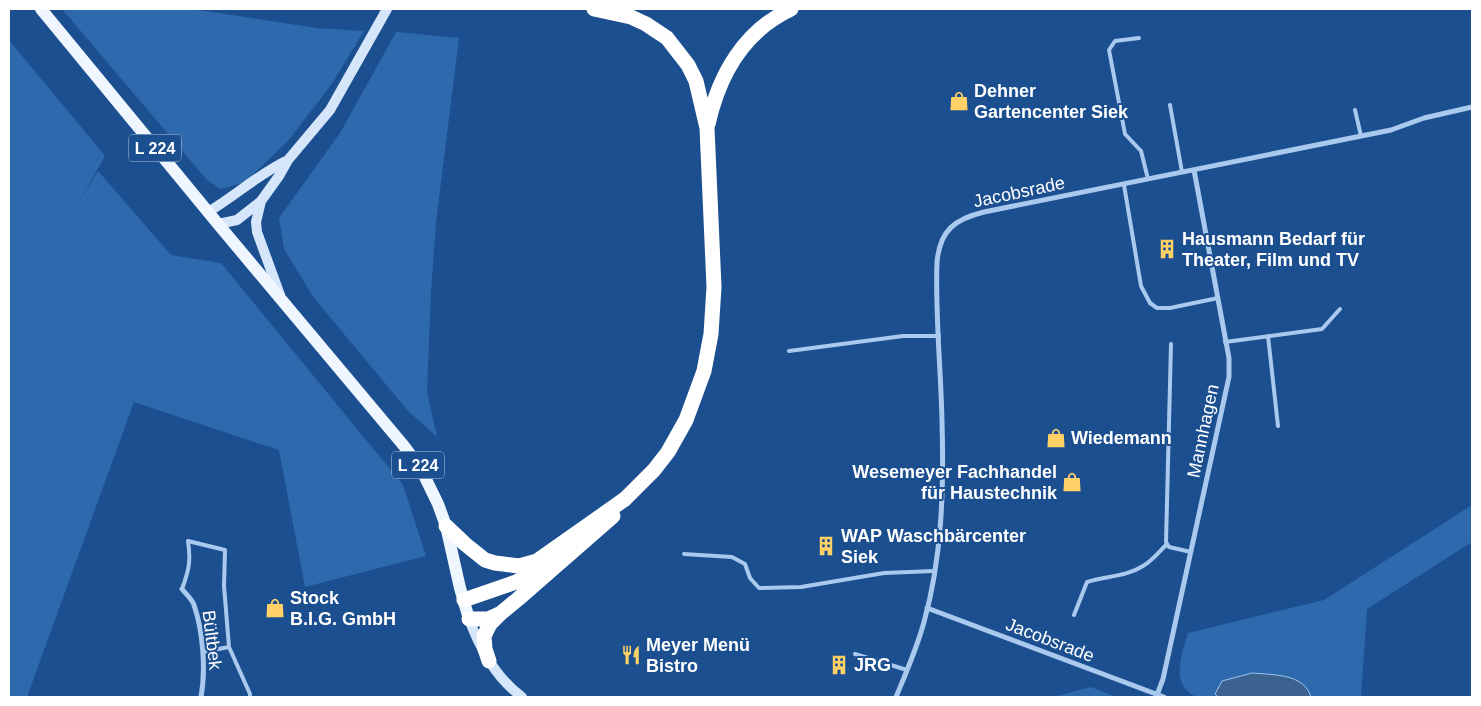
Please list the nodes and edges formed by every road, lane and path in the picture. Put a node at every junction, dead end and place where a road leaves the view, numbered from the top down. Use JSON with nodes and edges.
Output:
{"nodes":[{"id":1,"x":41,"y":9,"type":"edge"},
{"id":2,"x":387,"y":9,"type":"edge"},
{"id":3,"x":594,"y":9,"type":"edge"},
{"id":4,"x":791,"y":9,"type":"edge"},
{"id":5,"x":1139,"y":38,"type":"dead end"},
{"id":6,"x":1170,"y":105,"type":"dead end"},
{"id":7,"x":1472,"y":107,"type":"edge"},
{"id":8,"x":1355,"y":110,"type":"dead end"},
{"id":9,"x":707,"y":128,"type":"junction"},
{"id":10,"x":1361,"y":136,"type":"junction"},
{"id":11,"x":288,"y":160,"type":"junction"},
{"id":12,"x":1194,"y":170,"type":"junction"},
{"id":13,"x":1182,"y":172,"type":"junction"},
{"id":14,"x":1148,"y":179,"type":"junction"},
{"id":15,"x":1124,"y":185,"type":"junction"},
{"id":16,"x":261,"y":201,"type":"junction"},
{"id":17,"x":208,"y":212,"type":"junction"},
{"id":18,"x":218,"y":224,"type":"junction"},
{"id":19,"x":1218,"y":298,"type":"junction"},
{"id":20,"x":281,"y":299,"type":"junction"},
{"id":21,"x":1340,"y":309,"type":"dead end"},
{"id":22,"x":939,"y":336,"type":"junction"},
{"id":23,"x":1268,"y":336,"type":"junction"},
{"id":24,"x":1225,"y":342,"type":"junction"},
{"id":25,"x":1171,"y":344,"type":"dead end"},
{"id":26,"x":789,"y":351,"type":"dead end"},
{"id":27,"x":1278,"y":426,"type":"dead end"},
{"id":28,"x":625,"y":499,"type":"junction"},
{"id":29,"x":598,"y":518,"type":"junction"},
{"id":30,"x":446,"y":526,"type":"junction"},
{"id":31,"x":1166,"y":545,"type":"junction"},
{"id":32,"x":1191,"y":552,"type":"junction"},
{"id":33,"x":684,"y":554,"type":"dead end"},
{"id":34,"x":934,"y":571,"type":"junction"},
{"id":35,"x":182,"y":589,"type":"joint"},
{"id":36,"x":464,"y":600,"type":"junction"},
{"id":37,"x":927,"y":608,"type":"junction"},
{"id":38,"x":501,"y":613,"type":"junction"},
{"id":39,"x":1074,"y":615,"type":"dead end"},
{"id":40,"x":469,"y":619,"type":"junction"},
{"id":41,"x":229,"y":647,"type":"junction"},
{"id":42,"x":203,"y":652,"type":"junction"},
{"id":43,"x":855,"y":654,"type":"dead end"},
{"id":44,"x":489,"y":661,"type":"junction"},
{"id":45,"x":908,"y":670,"type":"junction"},
{"id":46,"x":1157,"y":695,"type":"junction"},
{"id":47,"x":201,"y":697,"type":"edge"},
{"id":48,"x":250,"y":697,"type":"edge"},
{"id":49,"x":522,"y":697,"type":"edge"},
{"id":50,"x":896,"y":697,"type":"edge"},
{"id":51,"x":1164,"y":697,"type":"edge"}],
"edges":[{"from":1,"to":17,"type":"main road","number":"L 224"},
{"from":2,"to":11,"type":"street"},
{"from":3,"to":9,"type":"highway"},
{"from":4,"to":9,"type":"highway"},
{"from":5,"to":14,"type":"lane"},
{"from":6,"to":13,"type":"lane"},
{"from":7,"to":10,"type":"street","name":"Jacobsrade"},
{"from":8,"to":10,"type":"lane"},
{"from":9,"to":28,"type":"highway"},
{"from":10,"to":12,"type":"street","name":"Jacobsrade"},
{"from":11,"to":16,"type":"street"},
{"from":11,"to":17,"type":"street"},
{"from":12,"to":13,"type":"street","name":"Jacobsrade"},
{"from":12,"to":19,"type":"street","name":"Mannhagen"},
{"from":13,"to":14,"type":"street","name":"Jacobsrade"},
{"from":14,"to":15,"type":"street","name":"Jacobsrade"},
{"from":15,"to":19,"type":"lane"},
{"from":15,"to":22,"type":"street","name":"Jacobsrade"},
{"from":16,"to":18,"type":"street"},
{"from":16,"to":20,"type":"street"},
{"from":17,"to":18,"type":"main road","number":"L 224"},
{"from":18,"to":20,"type":"main road","number":"L 224"},
{"from":19,"to":24,"type":"street","name":"Mannhagen"},
{"from":20,"to":30,"type":"main road","number":"L 224"},
{"from":21,"to":23,"type":"lane"},
{"from":22,"to":26,"type":"lane"},
{"from":22,"to":34,"type":"street","name":"Jacobsrade"},
{"from":23,"to":24,"type":"lane"},
{"from":23,"to":27,"type":"lane"},
{"from":24,"to":32,"type":"street","name":"Mannhagen"},
{"from":25,"to":31,"type":"lane"},
{"from":28,"to":29,"type":"highway"},
{"from":28,"to":38,"type":"highway"},
{"from":29,"to":30,"type":"highway"},
{"from":29,"to":36,"type":"highway"},
{"from":30,"to":36,"type":"main road","number":"L 224"},
{"from":31,"to":32,"type":"lane"},
{"from":31,"to":39,"type":"lane"},
{"from":32,"to":46,"type":"street","name":"Mannhagen"},
{"from":33,"to":34,"type":"lane"},
{"from":34,"to":37,"type":"street","name":"Jacobsrade"},
{"from":35,"to":41,"type":"lane"},
{"from":35,"to":42,"type":"street","name":"Bültbek"},
{"from":36,"to":40,"type":"main road","number":"L 224"},
{"from":37,"to":45,"type":"street","name":"Jacobsrade"},
{"from":37,"to":46,"type":"street","name":"Jacobsrade"},
{"from":38,"to":40,"type":"highway"},
{"from":38,"to":44,"type":"highway"},
{"from":40,"to":44,"type":"street","number":"L 224"},
{"from":41,"to":42,"type":"lane"},
{"from":41,"to":48,"type":"lane"},
{"from":42,"to":47,"type":"street","name":"Bültbek"},
{"from":43,"to":45,"type":"lane"},
{"from":44,"to":49,"type":"street","number":"L 224"},
{"from":45,"to":50,"type":"street","name":"Jacobsrade"},
{"from":46,"to":51,"type":"street","name":"Jacobsrade"}]}
